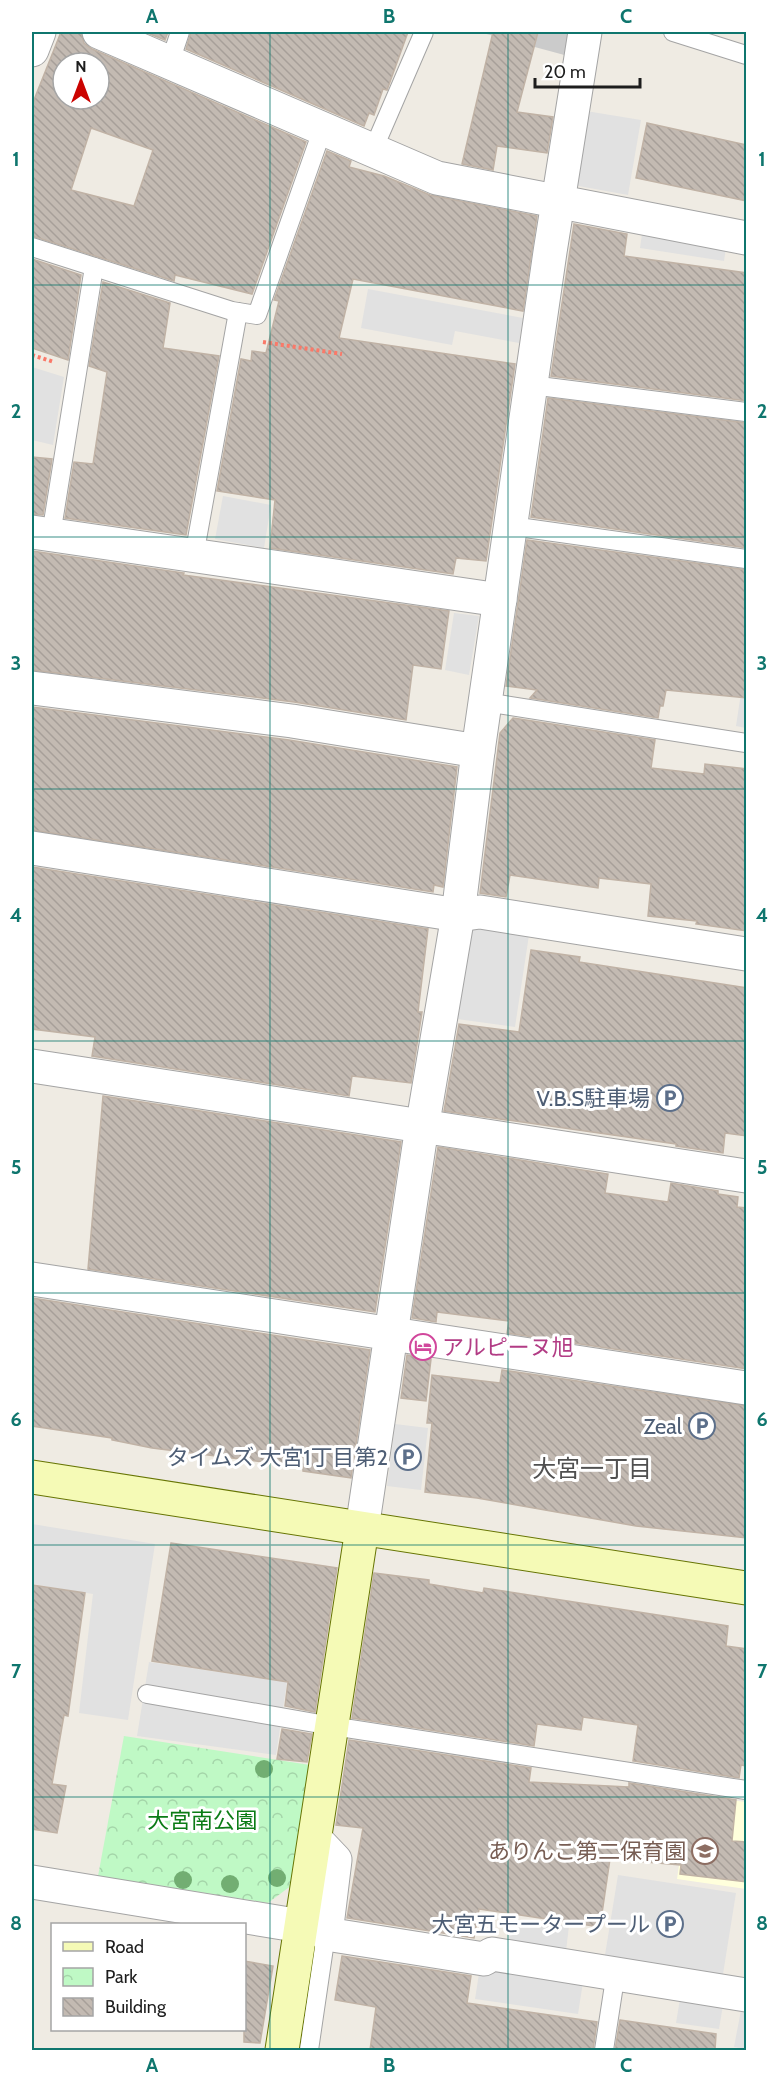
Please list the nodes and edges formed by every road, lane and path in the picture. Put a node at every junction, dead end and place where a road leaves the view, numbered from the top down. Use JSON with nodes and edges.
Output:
{"nodes":[{"id":1,"x":39,"y":32,"type":"edge"},
{"id":2,"x":99,"y":32,"type":"edge"},
{"id":3,"x":180,"y":32,"type":"edge"},
{"id":4,"x":424,"y":32,"type":"edge"},
{"id":5,"x":585,"y":32,"type":"edge"},
{"id":6,"x":673,"y":32,"type":"edge"},
{"id":7,"x":32,"y":51,"type":"edge"},
{"id":8,"x":747,"y":55,"type":"edge"},
{"id":9,"x":170,"y":62,"type":"junction"},
{"id":10,"x":323,"y":128,"type":"junction"},
{"id":11,"x":373,"y":150,"type":"junction"},
{"id":12,"x":557,"y":203,"type":"junction"},
{"id":13,"x":747,"y":238,"type":"edge"},
{"id":14,"x":32,"y":247,"type":"edge"},
{"id":15,"x":94,"y":267,"type":"junction"},
{"id":16,"x":238,"y":312,"type":"junction"},
{"id":17,"x":234,"y":337,"type":"junction"},
{"id":18,"x":342,"y":354,"type":"dead end"},
{"id":19,"x":531,"y":385,"type":"junction"},
{"id":20,"x":747,"y":412,"type":"edge"},
{"id":21,"x":511,"y":526,"type":"junction"},
{"id":22,"x":41,"y":533,"type":"edge"},
{"id":23,"x":194,"y":556,"type":"junction"},
{"id":24,"x":747,"y":559,"type":"edge"},
{"id":25,"x":500,"y":600,"type":"junction"},
{"id":26,"x":32,"y":688,"type":"edge"},
{"id":27,"x":485,"y":702,"type":"junction"},
{"id":28,"x":747,"y":743,"type":"edge"},
{"id":29,"x":478,"y":752,"type":"junction"},
{"id":30,"x":32,"y":848,"type":"edge"},
{"id":31,"x":458,"y":915,"type":"junction"},
{"id":32,"x":747,"y":954,"type":"edge"},
{"id":33,"x":32,"y":1066,"type":"edge"},
{"id":34,"x":423,"y":1127,"type":"junction"},
{"id":35,"x":747,"y":1176,"type":"edge"},
{"id":36,"x":32,"y":1279,"type":"edge"},
{"id":37,"x":393,"y":1336,"type":"junction"},
{"id":38,"x":747,"y":1388,"type":"edge"},
{"id":39,"x":32,"y":1477,"type":"edge"},
{"id":40,"x":362,"y":1529,"type":"junction"},
{"id":41,"x":747,"y":1588,"type":"edge"},
{"id":42,"x":147,"y":1694,"type":"dead end"},
{"id":43,"x":332,"y":1726,"type":"junction"},
{"id":44,"x":747,"y":1790,"type":"edge"},
{"id":45,"x":32,"y":1882,"type":"edge"},
{"id":46,"x":314,"y":1930,"type":"junction"},
{"id":47,"x":616,"y":1972,"type":"junction"},
{"id":48,"x":747,"y":1995,"type":"edge"},
{"id":49,"x":282,"y":2050,"type":"edge"},
{"id":50,"x":309,"y":2050,"type":"edge"},
{"id":51,"x":604,"y":2050,"type":"edge"}],
"edges":[{"from":1,"to":7,"type":"street"},
{"from":2,"to":9,"type":"street"},
{"from":3,"to":9,"type":"lane"},
{"from":4,"to":11,"type":"lane"},
{"from":5,"to":12,"type":"street"},
{"from":6,"to":8,"type":"lane"},
{"from":9,"to":10,"type":"street"},
{"from":10,"to":11,"type":"street"},
{"from":10,"to":16,"type":"lane"},
{"from":11,"to":12,"type":"street"},
{"from":12,"to":13,"type":"street"},
{"from":12,"to":19,"type":"street"},
{"from":14,"to":15,"type":"lane"},
{"from":15,"to":16,"type":"lane"},
{"from":15,"to":22,"type":"lane"},
{"from":16,"to":17,"type":"lane"},
{"from":17,"to":18,"type":"path"},
{"from":17,"to":23,"type":"lane"},
{"from":19,"to":20,"type":"lane"},
{"from":19,"to":21,"type":"street"},
{"from":21,"to":24,"type":"lane"},
{"from":21,"to":25,"type":"street"},
{"from":22,"to":23,"type":"street"},
{"from":23,"to":25,"type":"street"},
{"from":25,"to":27,"type":"street"},
{"from":26,"to":29,"type":"street"},
{"from":27,"to":28,"type":"lane"},
{"from":27,"to":29,"type":"street"},
{"from":29,"to":31,"type":"street"},
{"from":30,"to":31,"type":"street"},
{"from":31,"to":32,"type":"street"},
{"from":31,"to":34,"type":"street"},
{"from":33,"to":34,"type":"street"},
{"from":34,"to":35,"type":"street"},
{"from":34,"to":37,"type":"street"},
{"from":36,"to":37,"type":"street"},
{"from":37,"to":38,"type":"street"},
{"from":37,"to":40,"type":"street"},
{"from":39,"to":40,"type":"street"},
{"from":40,"to":41,"type":"street"},
{"from":40,"to":43,"type":"street"},
{"from":42,"to":43,"type":"lane"},
{"from":43,"to":44,"type":"lane"},
{"from":43,"to":46,"type":"street"},
{"from":45,"to":46,"type":"street"},
{"from":46,"to":47,"type":"street"},
{"from":46,"to":49,"type":"street"},
{"from":46,"to":50,"type":"lane"},
{"from":47,"to":48,"type":"street"},
{"from":47,"to":51,"type":"lane"}]}
